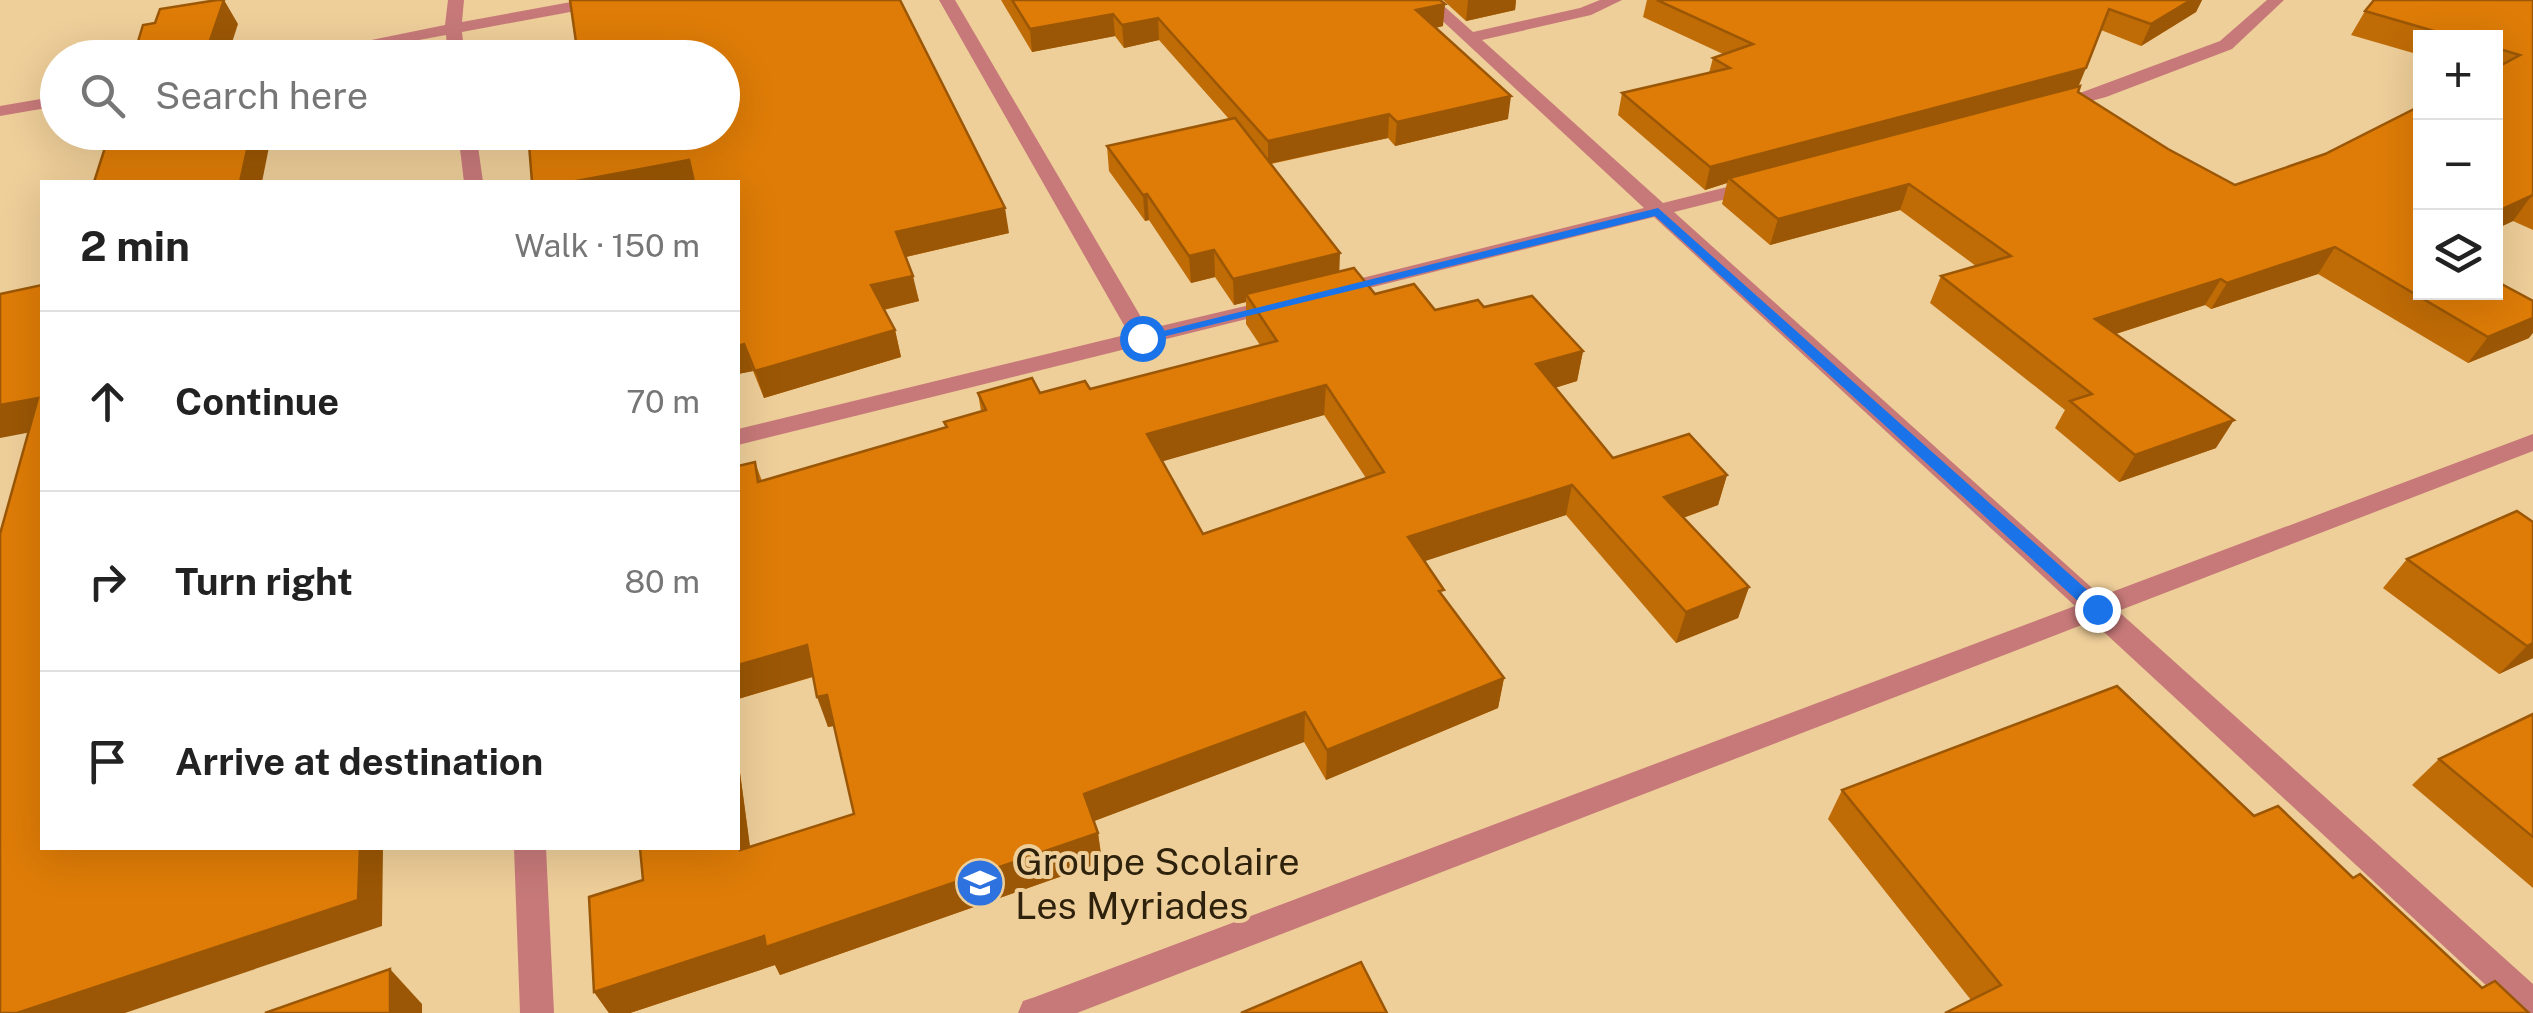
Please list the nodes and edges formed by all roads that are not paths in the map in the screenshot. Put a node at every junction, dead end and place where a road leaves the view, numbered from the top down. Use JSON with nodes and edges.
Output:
{"nodes":[{"id":1,"x":456,"y":0,"type":"edge"},
{"id":2,"x":608,"y":0,"type":"edge"},
{"id":3,"x":947,"y":0,"type":"edge"},
{"id":4,"x":1428,"y":0,"type":"edge"},
{"id":5,"x":1614,"y":0,"type":"edge"},
{"id":6,"x":2276,"y":0,"type":"edge"},
{"id":7,"x":453,"y":28,"type":"junction"},
{"id":8,"x":1469,"y":38,"type":"junction"},
{"id":9,"x":388,"y":40,"type":"edge"},
{"id":10,"x":455,"y":40,"type":"edge"},
{"id":11,"x":40,"y":103,"type":"edge"},
{"id":12,"x":2043,"y":108,"type":"edge"},
{"id":13,"x":0,"y":111,"type":"edge"},
{"id":14,"x":470,"y":150,"type":"edge"},
{"id":15,"x":474,"y":180,"type":"edge"},
{"id":16,"x":1773,"y":180,"type":"edge"},
{"id":17,"x":1658,"y":212,"type":"junction"},
{"id":18,"x":1142,"y":338,"type":"junction"},
{"id":19,"x":740,"y":437,"type":"edge"},
{"id":20,"x":2533,"y":442,"type":"edge"},
{"id":21,"x":2097,"y":609,"type":"junction"},
{"id":22,"x":530,"y":850,"type":"edge"},
{"id":23,"x":2533,"y":1006,"type":"edge"},
{"id":24,"x":536,"y":1013,"type":"edge"},
{"id":25,"x":1035,"y":1013,"type":"edge"}],
"edges":[{"from":1,"to":7,"type":"street"},
{"from":2,"to":7,"type":"street"},
{"from":3,"to":18,"type":"street"},
{"from":4,"to":8,"type":"street"},
{"from":5,"to":8,"type":"street"},
{"from":6,"to":12,"type":"street"},
{"from":7,"to":9,"type":"street"},
{"from":7,"to":10,"type":"street"},
{"from":8,"to":17,"type":"street"},
{"from":11,"to":13,"type":"street"},
{"from":14,"to":15,"type":"street"},
{"from":16,"to":17,"type":"street"},
{"from":17,"to":18,"type":"street"},
{"from":17,"to":21,"type":"street"},
{"from":18,"to":19,"type":"street"},
{"from":20,"to":21,"type":"street"},
{"from":21,"to":23,"type":"street"},
{"from":21,"to":25,"type":"street"},
{"from":22,"to":24,"type":"street"}]}
